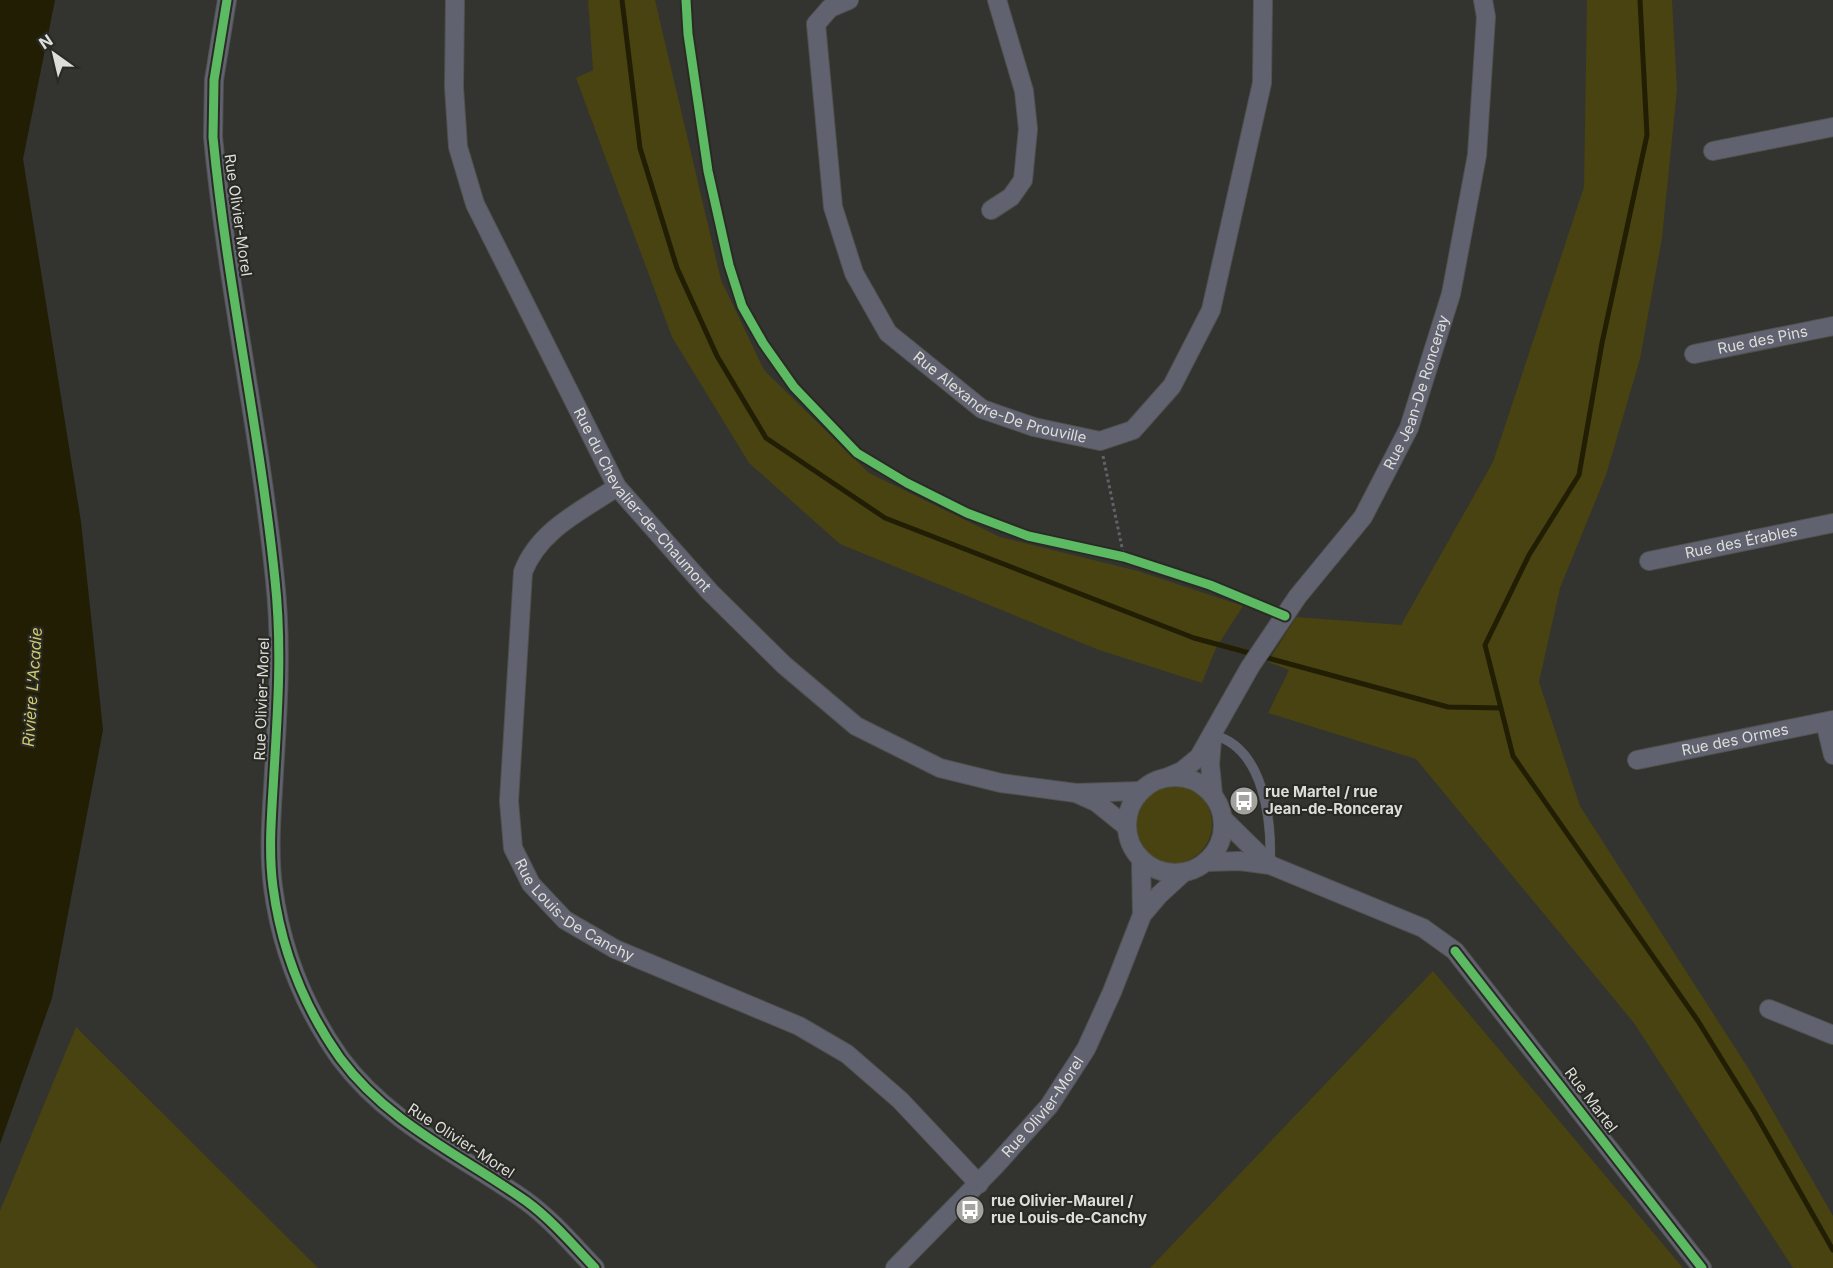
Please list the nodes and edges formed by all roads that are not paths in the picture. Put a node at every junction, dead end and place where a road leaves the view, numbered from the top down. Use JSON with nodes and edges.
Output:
{"nodes":[{"id":1,"x":227,"y":0,"type":"edge"},
{"id":2,"x":455,"y":0,"type":"edge"},
{"id":3,"x":849,"y":0,"type":"edge"},
{"id":4,"x":997,"y":0,"type":"edge"},
{"id":5,"x":1263,"y":0,"type":"edge"},
{"id":6,"x":1483,"y":0,"type":"edge"},
{"id":7,"x":1833,"y":127,"type":"edge"},
{"id":8,"x":1713,"y":151,"type":"dead end"},
{"id":9,"x":991,"y":210,"type":"dead end"},
{"id":10,"x":1833,"y":326,"type":"edge"},
{"id":11,"x":1694,"y":354,"type":"dead end"},
{"id":12,"x":617,"y":487,"type":"junction"},
{"id":13,"x":1833,"y":523,"type":"edge"},
{"id":14,"x":1649,"y":561,"type":"dead end"},
{"id":15,"x":1829,"y":721,"type":"edge"},
{"id":16,"x":1213,"y":735,"type":"junction"},
{"id":17,"x":1833,"y":755,"type":"edge"},
{"id":18,"x":1637,"y":760,"type":"dead end"},
{"id":19,"x":1168,"y":777,"type":"junction"},
{"id":20,"x":1141,"y":791,"type":"junction"},
{"id":21,"x":1076,"y":793,"type":"junction"},
{"id":22,"x":1213,"y":795,"type":"junction"},
{"id":23,"x":1223,"y":819,"type":"junction"},
{"id":24,"x":1127,"y":827,"type":"junction"},
{"id":25,"x":1141,"y":859,"type":"junction"},
{"id":26,"x":1206,"y":862,"type":"junction"},
{"id":27,"x":1270,"y":865,"type":"junction"},
{"id":28,"x":1183,"y":873,"type":"junction"},
{"id":29,"x":1142,"y":915,"type":"junction"},
{"id":30,"x":1769,"y":1009,"type":"dead end"},
{"id":31,"x":1833,"y":1035,"type":"edge"},
{"id":32,"x":979,"y":1184,"type":"junction"},
{"id":33,"x":595,"y":1268,"type":"edge"},
{"id":34,"x":895,"y":1268,"type":"edge"},
{"id":35,"x":1702,"y":1268,"type":"edge"}],
"edges":[{"from":1,"to":33,"type":"street","name":"Rue Olivier-Morel"},
{"from":2,"to":12,"type":"street","name":"Rue du Chevalier-de-Chaumont"},
{"from":3,"to":5,"type":"street","name":"Rue Alexandre-De Prouville"},
{"from":4,"to":9,"type":"street"},
{"from":6,"to":16,"type":"street","name":"Rue Jean-De Ronceray"},
{"from":7,"to":8,"type":"street"},
{"from":10,"to":11,"type":"street","name":"Rue des Pins"},
{"from":12,"to":21,"type":"street","name":"Rue du Chevalier-de-Chaumont"},
{"from":12,"to":32,"type":"street","name":"Rue Louis-De Canchy"},
{"from":13,"to":14,"type":"street","name":"Rue des Érables"},
{"from":15,"to":17,"type":"street"},
{"from":15,"to":18,"type":"street","name":"Rue des Ormes"},
{"from":16,"to":19,"type":"street","name":"Rue Jean-De Ronceray"},
{"from":16,"to":22,"type":"street","name":"Rue Jean-De Ronceray"},
{"from":16,"to":27,"type":"lane"},
{"from":19,"to":20,"type":"street"},
{"from":19,"to":22,"type":"street"},
{"from":20,"to":21,"type":"street","name":"Rue du Chevalier-de-Chaumont"},
{"from":20,"to":24,"type":"street"},
{"from":21,"to":24,"type":"street","name":"Rue du Chevalier-de-Chaumont"},
{"from":22,"to":23,"type":"street"},
{"from":23,"to":26,"type":"street"},
{"from":23,"to":27,"type":"street"},
{"from":24,"to":25,"type":"street"},
{"from":25,"to":28,"type":"street"},
{"from":25,"to":29,"type":"street","name":"Rue Olivier-Morel"},
{"from":26,"to":27,"type":"street"},
{"from":26,"to":28,"type":"street"},
{"from":27,"to":35,"type":"street","name":"Rue Martel"},
{"from":28,"to":29,"type":"street","name":"Rue Olivier-Morel"},
{"from":29,"to":32,"type":"street","name":"Rue Olivier-Morel"},
{"from":30,"to":31,"type":"street"},
{"from":32,"to":34,"type":"street","name":"Rue Olivier-Morel"}]}
